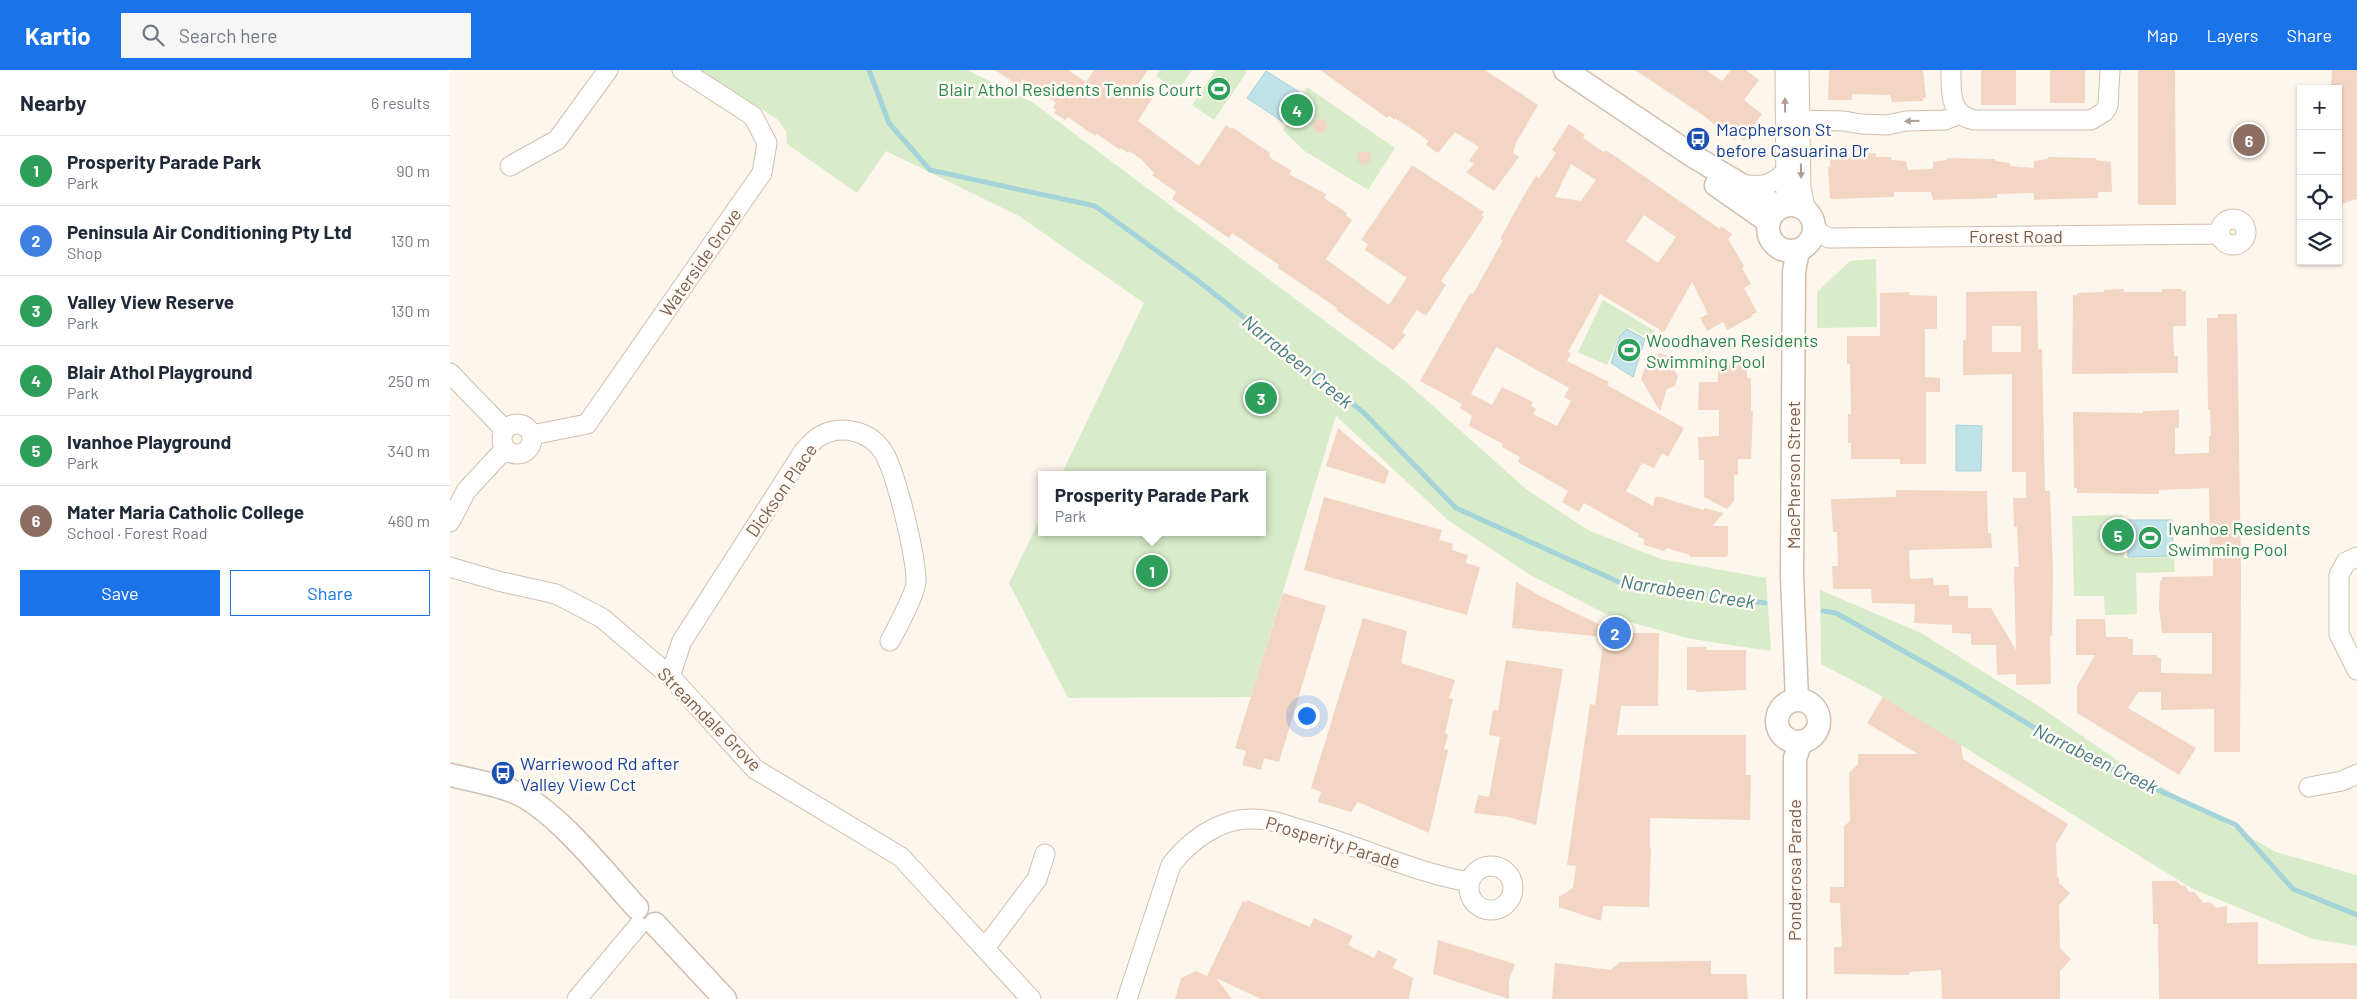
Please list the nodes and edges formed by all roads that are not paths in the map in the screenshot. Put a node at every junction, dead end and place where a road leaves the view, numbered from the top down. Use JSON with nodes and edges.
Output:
{"nodes":[{"id":1,"x":608,"y":70,"type":"edge"},
{"id":2,"x":682,"y":70,"type":"edge"},
{"id":3,"x":1565,"y":70,"type":"edge"},
{"id":4,"x":1951,"y":70,"type":"edge"},
{"id":5,"x":2110,"y":70,"type":"edge"},
{"id":6,"x":1784,"y":72,"type":"edge"},
{"id":7,"x":1960,"y":114,"type":"junction"},
{"id":8,"x":1799,"y":120,"type":"junction"},
{"id":9,"x":1693,"y":156,"type":"junction"},
{"id":10,"x":510,"y":166,"type":"dead end"},
{"id":11,"x":1785,"y":172,"type":"junction"},
{"id":12,"x":1742,"y":184,"type":"junction"},
{"id":13,"x":1791,"y":215,"type":"junction"},
{"id":14,"x":2220,"y":234,"type":"dead end"},
{"id":15,"x":1798,"y":250,"type":"junction"},
{"id":16,"x":450,"y":373,"type":"edge"},
{"id":17,"x":504,"y":429,"type":"junction"},
{"id":18,"x":532,"y":435,"type":"junction"},
{"id":19,"x":505,"y":449,"type":"junction"},
{"id":20,"x":450,"y":522,"type":"edge"},
{"id":21,"x":2357,"y":558,"type":"edge"},
{"id":22,"x":450,"y":567,"type":"edge"},
{"id":23,"x":890,"y":641,"type":"dead end"},
{"id":24,"x":2357,"y":670,"type":"edge"},
{"id":25,"x":670,"y":676,"type":"junction"},
{"id":26,"x":1797,"y":700,"type":"junction"},
{"id":27,"x":1801,"y":742,"type":"junction"},
{"id":28,"x":2357,"y":774,"type":"edge"},
{"id":29,"x":450,"y":775,"type":"edge"},
{"id":30,"x":2309,"y":787,"type":"dead end"},
{"id":31,"x":1045,"y":854,"type":"dead end"},
{"id":32,"x":1469,"y":882,"type":"dead end"},
{"id":33,"x":643,"y":919,"type":"junction"},
{"id":34,"x":985,"y":948,"type":"junction"},
{"id":35,"x":577,"y":999,"type":"edge"},
{"id":36,"x":725,"y":999,"type":"edge"},
{"id":37,"x":1031,"y":999,"type":"edge"},
{"id":38,"x":1127,"y":999,"type":"edge"},
{"id":39,"x":1794,"y":999,"type":"edge"}],
"edges":[{"from":1,"to":10,"type":"street"},
{"from":2,"to":18,"type":"street","name":"Waterside Grove"},
{"from":3,"to":9,"type":"street"},
{"from":4,"to":7,"type":"street"},
{"from":5,"to":7,"type":"street"},
{"from":6,"to":8,"type":"street"},
{"from":11,"to":6,"type":"street","one_way":true},
{"from":7,"to":8,"type":"street","one_way":true},
{"from":8,"to":13,"type":"street","one_way":true},
{"from":9,"to":12,"type":"street"},
{"from":9,"to":13,"type":"street"},
{"from":11,"to":12,"type":"street"},
{"from":11,"to":13,"type":"street"},
{"from":12,"to":13,"type":"street"},
{"from":13,"to":14,"type":"street","name":"Forest Road"},
{"from":13,"to":15,"type":"street"},
{"from":13,"to":15,"type":"street"},
{"from":15,"to":26,"type":"street","name":"MacPherson Street"},
{"from":16,"to":17,"type":"street"},
{"from":17,"to":18,"type":"street"},
{"from":17,"to":19,"type":"street"},
{"from":18,"to":19,"type":"street"},
{"from":19,"to":20,"type":"street"},
{"from":21,"to":24,"type":"street"},
{"from":22,"to":25,"type":"street","name":"Streamdale Grove"},
{"from":23,"to":25,"type":"street","name":"Dickson Place"},
{"from":25,"to":34,"type":"street","name":"Streamdale Grove"},
{"from":26,"to":27,"type":"street","name":"Ponderosa Parade"},
{"from":26,"to":27,"type":"street"},
{"from":27,"to":39,"type":"street","name":"Ponderosa Parade"},
{"from":28,"to":30,"type":"street"},
{"from":29,"to":33,"type":"street"},
{"from":31,"to":34,"type":"street"},
{"from":32,"to":38,"type":"street","name":"Prosperity Parade"},
{"from":33,"to":35,"type":"street"},
{"from":33,"to":36,"type":"street"},
{"from":34,"to":37,"type":"street","name":"Streamdale Grove"}]}
